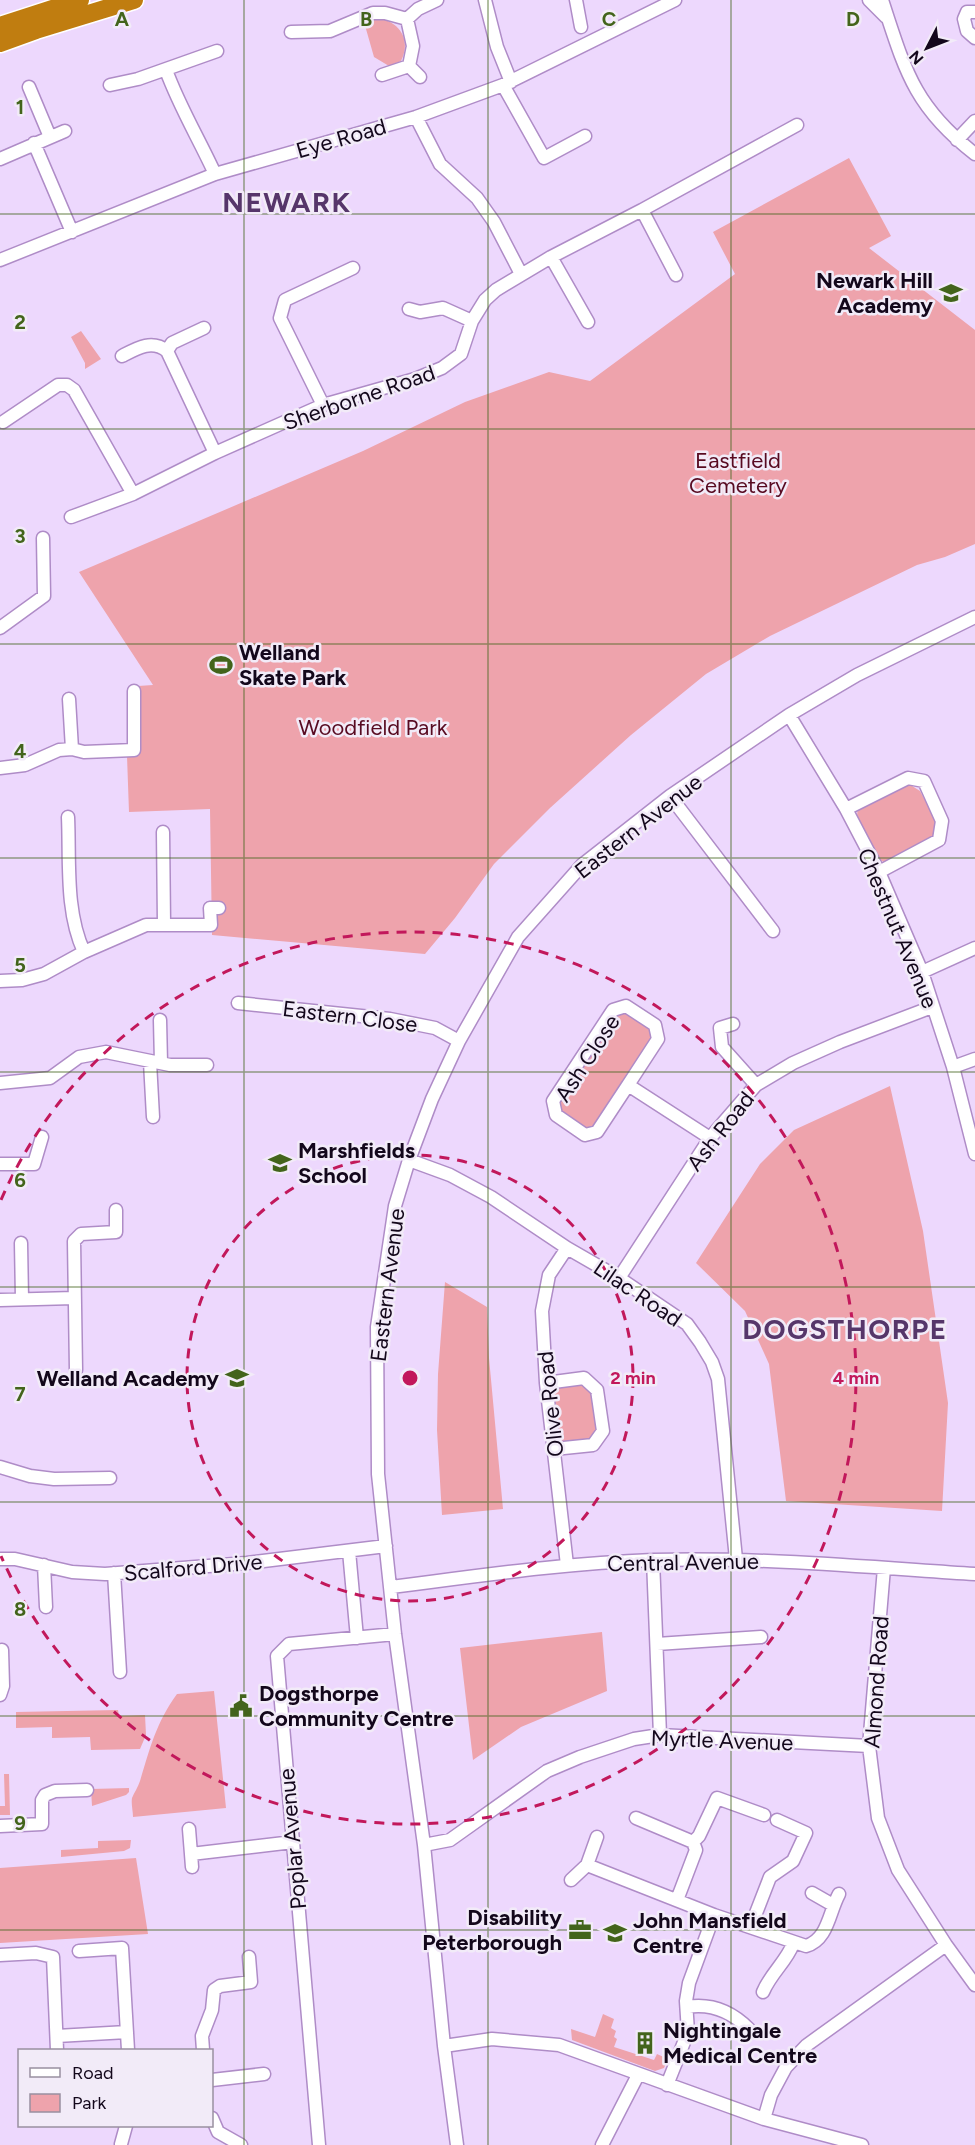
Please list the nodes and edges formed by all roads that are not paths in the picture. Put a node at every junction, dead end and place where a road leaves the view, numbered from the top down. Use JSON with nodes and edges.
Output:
{"nodes":[{"id":1,"x":80,"y":0,"type":"edge"},
{"id":2,"x":135,"y":0,"type":"edge"},
{"id":3,"x":437,"y":0,"type":"edge"},
{"id":4,"x":484,"y":0,"type":"edge"},
{"id":5,"x":576,"y":0,"type":"edge"},
{"id":6,"x":675,"y":0,"type":"edge"},
{"id":7,"x":869,"y":0,"type":"edge"},
{"id":8,"x":882,"y":0,"type":"edge"},
{"id":9,"x":975,"y":12,"type":"edge"},
{"id":10,"x":407,"y":20,"type":"junction"},
{"id":11,"x":889,"y":20,"type":"junction"},
{"id":12,"x":0,"y":26,"type":"edge"},
{"id":13,"x":581,"y":27,"type":"dead end"},
{"id":14,"x":291,"y":32,"type":"dead end"},
{"id":15,"x":975,"y":38,"type":"edge"},
{"id":16,"x":0,"y":43,"type":"edge"},
{"id":17,"x":217,"y":51,"type":"dead end"},
{"id":18,"x":409,"y":66,"type":"junction"},
{"id":19,"x":166,"y":70,"type":"junction"},
{"id":20,"x":382,"y":75,"type":"dead end"},
{"id":21,"x":420,"y":78,"type":"dead end"},
{"id":22,"x":507,"y":83,"type":"junction"},
{"id":23,"x":110,"y":85,"type":"dead end"},
{"id":24,"x":29,"y":87,"type":"dead end"},
{"id":25,"x":416,"y":117,"type":"junction"},
{"id":26,"x":975,"y":121,"type":"edge"},
{"id":27,"x":797,"y":124,"type":"dead end"},
{"id":28,"x":64,"y":131,"type":"dead end"},
{"id":29,"x":585,"y":136,"type":"dead end"},
{"id":30,"x":50,"y":137,"type":"junction"},
{"id":31,"x":957,"y":140,"type":"junction"},
{"id":32,"x":34,"y":143,"type":"junction"},
{"id":33,"x":975,"y":154,"type":"edge"},
{"id":34,"x":0,"y":159,"type":"edge"},
{"id":35,"x":214,"y":174,"type":"junction"},
{"id":36,"x":642,"y":210,"type":"junction"},
{"id":37,"x":72,"y":232,"type":"junction"},
{"id":38,"x":551,"y":257,"type":"junction"},
{"id":39,"x":0,"y":260,"type":"edge"},
{"id":40,"x":353,"y":268,"type":"dead end"},
{"id":41,"x":521,"y":274,"type":"junction"},
{"id":42,"x":676,"y":275,"type":"dead end"},
{"id":43,"x":409,"y":309,"type":"dead end"},
{"id":44,"x":472,"y":321,"type":"junction"},
{"id":45,"x":588,"y":322,"type":"dead end"},
{"id":46,"x":204,"y":328,"type":"dead end"},
{"id":47,"x":167,"y":351,"type":"junction"},
{"id":48,"x":122,"y":356,"type":"dead end"},
{"id":49,"x":324,"y":405,"type":"junction"},
{"id":50,"x":3,"y":422,"type":"dead end"},
{"id":51,"x":215,"y":453,"type":"junction"},
{"id":52,"x":133,"y":494,"type":"junction"},
{"id":53,"x":71,"y":517,"type":"dead end"},
{"id":54,"x":43,"y":538,"type":"dead end"},
{"id":55,"x":975,"y":617,"type":"edge"},
{"id":56,"x":0,"y":628,"type":"edge"},
{"id":57,"x":134,"y":690,"type":"dead end"},
{"id":58,"x":69,"y":699,"type":"dead end"},
{"id":59,"x":789,"y":715,"type":"junction"},
{"id":60,"x":72,"y":749,"type":"junction"},
{"id":61,"x":0,"y":768,"type":"edge"},
{"id":62,"x":670,"y":796,"type":"junction"},
{"id":63,"x":846,"y":809,"type":"junction"},
{"id":64,"x":68,"y":817,"type":"dead end"},
{"id":65,"x":163,"y":832,"type":"dead end"},
{"id":66,"x":879,"y":872,"type":"junction"},
{"id":67,"x":219,"y":908,"type":"dead end"},
{"id":68,"x":164,"y":924,"type":"junction"},
{"id":69,"x":772,"y":931,"type":"dead end"},
{"id":70,"x":975,"y":948,"type":"edge"},
{"id":71,"x":84,"y":952,"type":"junction"},
{"id":72,"x":922,"y":972,"type":"junction"},
{"id":73,"x":0,"y":981,"type":"edge"},
{"id":74,"x":238,"y":1003,"type":"dead end"},
{"id":75,"x":932,"y":1007,"type":"junction"},
{"id":76,"x":160,"y":1020,"type":"dead end"},
{"id":77,"x":733,"y":1024,"type":"dead end"},
{"id":78,"x":459,"y":1041,"type":"junction"},
{"id":79,"x":975,"y":1059,"type":"edge"},
{"id":80,"x":156,"y":1062,"type":"junction"},
{"id":81,"x":207,"y":1065,"type":"dead end"},
{"id":82,"x":953,"y":1067,"type":"junction"},
{"id":83,"x":0,"y":1083,"type":"edge"},
{"id":84,"x":756,"y":1084,"type":"junction"},
{"id":85,"x":628,"y":1085,"type":"junction"},
{"id":86,"x":153,"y":1117,"type":"dead end"},
{"id":87,"x":42,"y":1137,"type":"dead end"},
{"id":88,"x":710,"y":1138,"type":"junction"},
{"id":89,"x":975,"y":1154,"type":"edge"},
{"id":90,"x":409,"y":1160,"type":"junction"},
{"id":91,"x":0,"y":1164,"type":"edge"},
{"id":92,"x":116,"y":1209,"type":"dead end"},
{"id":93,"x":21,"y":1243,"type":"dead end"},
{"id":94,"x":567,"y":1248,"type":"junction"},
{"id":95,"x":619,"y":1278,"type":"junction"},
{"id":96,"x":74,"y":1298,"type":"junction"},
{"id":97,"x":22,"y":1299,"type":"junction"},
{"id":98,"x":0,"y":1300,"type":"edge"},
{"id":99,"x":76,"y":1370,"type":"dead end"},
{"id":100,"x":546,"y":1383,"type":"junction"},
{"id":101,"x":554,"y":1449,"type":"junction"},
{"id":102,"x":0,"y":1467,"type":"edge"},
{"id":103,"x":110,"y":1478,"type":"dead end"},
{"id":104,"x":386,"y":1546,"type":"junction"},
{"id":105,"x":349,"y":1551,"type":"junction"},
{"id":106,"x":0,"y":1559,"type":"edge"},
{"id":107,"x":736,"y":1559,"type":"junction"},
{"id":108,"x":653,"y":1560,"type":"junction"},
{"id":109,"x":45,"y":1565,"type":"junction"},
{"id":110,"x":567,"y":1565,"type":"junction"},
{"id":111,"x":884,"y":1568,"type":"junction"},
{"id":112,"x":114,"y":1573,"type":"junction"},
{"id":113,"x":975,"y":1574,"type":"edge"},
{"id":114,"x":391,"y":1587,"type":"junction"},
{"id":115,"x":46,"y":1607,"type":"dead end"},
{"id":116,"x":395,"y":1634,"type":"junction"},
{"id":117,"x":761,"y":1637,"type":"dead end"},
{"id":118,"x":357,"y":1638,"type":"junction"},
{"id":119,"x":657,"y":1644,"type":"junction"},
{"id":120,"x":1,"y":1650,"type":"edge"},
{"id":121,"x":16,"y":1650,"type":"dead end"},
{"id":122,"x":120,"y":1672,"type":"dead end"},
{"id":123,"x":0,"y":1695,"type":"edge"},
{"id":124,"x":660,"y":1735,"type":"junction"},
{"id":125,"x":869,"y":1746,"type":"junction"},
{"id":126,"x":87,"y":1790,"type":"dead end"},
{"id":127,"x":764,"y":1815,"type":"dead end"},
{"id":128,"x":636,"y":1818,"type":"dead end"},
{"id":129,"x":777,"y":1820,"type":"dead end"},
{"id":130,"x":0,"y":1826,"type":"edge"},
{"id":131,"x":189,"y":1829,"type":"dead end"},
{"id":132,"x":597,"y":1837,"type":"dead end"},
{"id":133,"x":293,"y":1842,"type":"junction"},
{"id":134,"x":693,"y":1842,"type":"junction"},
{"id":135,"x":424,"y":1845,"type":"junction"},
{"id":136,"x":191,"y":1854,"type":"junction"},
{"id":137,"x":587,"y":1865,"type":"junction"},
{"id":138,"x":192,"y":1867,"type":"dead end"},
{"id":139,"x":571,"y":1880,"type":"dead end"},
{"id":140,"x":812,"y":1893,"type":"dead end"},
{"id":141,"x":677,"y":1900,"type":"junction"},
{"id":142,"x":714,"y":1915,"type":"junction"},
{"id":143,"x":751,"y":1926,"type":"junction"},
{"id":144,"x":793,"y":1944,"type":"junction"},
{"id":145,"x":946,"y":1945,"type":"junction"},
{"id":146,"x":78,"y":1951,"type":"dead end"},
{"id":147,"x":0,"y":1955,"type":"edge"},
{"id":148,"x":249,"y":1957,"type":"dead end"},
{"id":149,"x":975,"y":1985,"type":"edge"},
{"id":150,"x":763,"y":1992,"type":"dead end"},
{"id":151,"x":687,"y":2007,"type":"junction"},
{"id":152,"x":749,"y":2029,"type":"dead end"},
{"id":153,"x":127,"y":2032,"type":"junction"},
{"id":154,"x":57,"y":2036,"type":"junction"},
{"id":155,"x":444,"y":2046,"type":"junction"},
{"id":156,"x":57,"y":2049,"type":"edge"},
{"id":157,"x":128,"y":2049,"type":"edge"},
{"id":158,"x":203,"y":2049,"type":"edge"},
{"id":159,"x":264,"y":2074,"type":"dead end"},
{"id":160,"x":638,"y":2075,"type":"junction"},
{"id":161,"x":213,"y":2080,"type":"edge"},
{"id":162,"x":667,"y":2085,"type":"junction"},
{"id":163,"x":764,"y":2119,"type":"junction"},
{"id":164,"x":213,"y":2120,"type":"edge"},
{"id":165,"x":126,"y":2127,"type":"edge"},
{"id":166,"x":121,"y":2144,"type":"edge"},
{"id":167,"x":241,"y":2145,"type":"edge"},
{"id":168,"x":319,"y":2145,"type":"edge"},
{"id":169,"x":457,"y":2145,"type":"edge"},
{"id":170,"x":602,"y":2145,"type":"edge"},
{"id":171,"x":862,"y":2145,"type":"edge"}],
"edges":[{"from":1,"to":12,"type":"highway"},
{"from":2,"to":16,"type":"highway"},
{"from":3,"to":10,"type":"street"},
{"from":4,"to":22,"type":"street"},
{"from":5,"to":13,"type":"street"},
{"from":6,"to":22,"type":"street","name":"Eye Road"},
{"from":7,"to":11,"type":"street"},
{"from":8,"to":11,"type":"street"},
{"from":9,"to":15,"type":"street"},
{"from":10,"to":14,"type":"street"},
{"from":10,"to":18,"type":"street"},
{"from":11,"to":31,"type":"street"},
{"from":17,"to":19,"type":"street"},
{"from":18,"to":20,"type":"street"},
{"from":18,"to":21,"type":"street"},
{"from":19,"to":23,"type":"street"},
{"from":19,"to":35,"type":"street"},
{"from":22,"to":25,"type":"street","name":"Eye Road"},
{"from":22,"to":29,"type":"street"},
{"from":24,"to":30,"type":"street"},
{"from":25,"to":35,"type":"street","name":"Eye Road"},
{"from":25,"to":41,"type":"street"},
{"from":26,"to":31,"type":"street"},
{"from":27,"to":36,"type":"street","name":"Sherborne Road"},
{"from":28,"to":30,"type":"street"},
{"from":30,"to":32,"type":"street"},
{"from":31,"to":33,"type":"street"},
{"from":32,"to":34,"type":"street"},
{"from":32,"to":37,"type":"street"},
{"from":35,"to":37,"type":"street","name":"Eye Road"},
{"from":36,"to":38,"type":"street","name":"Sherborne Road"},
{"from":36,"to":42,"type":"street"},
{"from":37,"to":39,"type":"street","name":"Eye Road"},
{"from":38,"to":41,"type":"street","name":"Sherborne Road"},
{"from":38,"to":45,"type":"street"},
{"from":40,"to":49,"type":"street"},
{"from":41,"to":44,"type":"street","name":"Sherborne Road"},
{"from":43,"to":44,"type":"street"},
{"from":44,"to":49,"type":"street","name":"Sherborne Road"},
{"from":46,"to":47,"type":"street"},
{"from":47,"to":48,"type":"street"},
{"from":47,"to":51,"type":"street"},
{"from":49,"to":51,"type":"street","name":"Sherborne Road"},
{"from":50,"to":52,"type":"street"},
{"from":51,"to":52,"type":"street","name":"Sherborne Road"},
{"from":52,"to":53,"type":"street","name":"Sherborne Road"},
{"from":54,"to":56,"type":"street"},
{"from":55,"to":59,"type":"street","name":"Eastern Avenue"},
{"from":57,"to":60,"type":"street"},
{"from":58,"to":60,"type":"street"},
{"from":59,"to":62,"type":"street","name":"Eastern Avenue"},
{"from":59,"to":63,"type":"street","name":"Chestnut Avenue"},
{"from":60,"to":61,"type":"street"},
{"from":62,"to":69,"type":"street"},
{"from":62,"to":78,"type":"street","name":"Eastern Avenue"},
{"from":63,"to":66,"type":"street","name":"Chestnut Avenue"},
{"from":63,"to":66,"type":"street"},
{"from":64,"to":71,"type":"street"},
{"from":65,"to":68,"type":"street"},
{"from":66,"to":72,"type":"street","name":"Chestnut Avenue"},
{"from":67,"to":68,"type":"street"},
{"from":68,"to":71,"type":"street"},
{"from":70,"to":72,"type":"street"},
{"from":71,"to":73,"type":"street"},
{"from":72,"to":75,"type":"street","name":"Chestnut Avenue"},
{"from":74,"to":78,"type":"street","name":"Eastern Close"},
{"from":75,"to":82,"type":"street","name":"Chestnut Avenue"},
{"from":75,"to":84,"type":"street","name":"Ash Road"},
{"from":76,"to":80,"type":"street"},
{"from":77,"to":84,"type":"street"},
{"from":78,"to":90,"type":"street","name":"Eastern Avenue"},
{"from":79,"to":82,"type":"street"},
{"from":80,"to":81,"type":"street"},
{"from":80,"to":83,"type":"street"},
{"from":80,"to":86,"type":"street"},
{"from":82,"to":89,"type":"street","name":"Chestnut Avenue"},
{"from":84,"to":88,"type":"street","name":"Ash Road"},
{"from":85,"to":85,"type":"street","name":"Ash Close"},
{"from":85,"to":88,"type":"street"},
{"from":87,"to":91,"type":"street"},
{"from":88,"to":95,"type":"street","name":"Ash Road"},
{"from":90,"to":94,"type":"street","name":"Lilac Road"},
{"from":90,"to":104,"type":"street","name":"Eastern Avenue"},
{"from":92,"to":96,"type":"street"},
{"from":93,"to":97,"type":"street"},
{"from":94,"to":95,"type":"street","name":"Lilac Road"},
{"from":94,"to":100,"type":"street","name":"Olive Road"},
{"from":95,"to":107,"type":"street","name":"Lilac Road"},
{"from":96,"to":97,"type":"street"},
{"from":96,"to":99,"type":"street"},
{"from":97,"to":98,"type":"street"},
{"from":100,"to":101,"type":"street","name":"Olive Road"},
{"from":100,"to":101,"type":"street"},
{"from":101,"to":110,"type":"street","name":"Olive Road"},
{"from":102,"to":103,"type":"street"},
{"from":104,"to":105,"type":"street","name":"Scalford Drive"},
{"from":104,"to":114,"type":"street","name":"Eastern Avenue"},
{"from":105,"to":112,"type":"street","name":"Scalford Drive"},
{"from":105,"to":118,"type":"street"},
{"from":106,"to":109,"type":"street","name":"Scalford Drive"},
{"from":107,"to":108,"type":"street","name":"Central Avenue"},
{"from":107,"to":111,"type":"street","name":"Central Avenue"},
{"from":108,"to":110,"type":"street","name":"Central Avenue"},
{"from":108,"to":119,"type":"street"},
{"from":109,"to":112,"type":"street","name":"Scalford Drive"},
{"from":109,"to":115,"type":"street"},
{"from":110,"to":114,"type":"street","name":"Central Avenue"},
{"from":111,"to":113,"type":"street","name":"Central Avenue"},
{"from":111,"to":125,"type":"street","name":"Almond Road"},
{"from":112,"to":122,"type":"street"},
{"from":114,"to":116,"type":"street","name":"Eastern Avenue"},
{"from":116,"to":118,"type":"street","name":"Poplar Avenue"},
{"from":116,"to":135,"type":"street","name":"Eastern Avenue"},
{"from":117,"to":119,"type":"street"},
{"from":118,"to":133,"type":"street","name":"Poplar Avenue"},
{"from":119,"to":124,"type":"street"},
{"from":120,"to":121,"type":"street"},
{"from":120,"to":123,"type":"street"},
{"from":124,"to":125,"type":"street","name":"Myrtle Avenue"},
{"from":124,"to":135,"type":"street","name":"Myrtle Avenue"},
{"from":125,"to":145,"type":"street","name":"Almond Road"},
{"from":126,"to":130,"type":"street"},
{"from":127,"to":134,"type":"street"},
{"from":128,"to":134,"type":"street"},
{"from":129,"to":143,"type":"street"},
{"from":131,"to":136,"type":"street"},
{"from":132,"to":137,"type":"street"},
{"from":133,"to":136,"type":"street"},
{"from":133,"to":168,"type":"street","name":"Poplar Avenue"},
{"from":134,"to":141,"type":"street"},
{"from":135,"to":155,"type":"street","name":"Eastern Avenue"},
{"from":136,"to":138,"type":"street"},
{"from":137,"to":139,"type":"street"},
{"from":137,"to":141,"type":"street"},
{"from":140,"to":144,"type":"street"},
{"from":141,"to":142,"type":"street"},
{"from":142,"to":143,"type":"street"},
{"from":142,"to":151,"type":"street"},
{"from":143,"to":144,"type":"street"},
{"from":144,"to":150,"type":"street"},
{"from":145,"to":149,"type":"street","name":"Almond Road"},
{"from":145,"to":163,"type":"street"},
{"from":146,"to":153,"type":"street"},
{"from":147,"to":154,"type":"street"},
{"from":148,"to":158,"type":"street"},
{"from":151,"to":152,"type":"street"},
{"from":151,"to":162,"type":"street"},
{"from":153,"to":154,"type":"street"},
{"from":153,"to":157,"type":"street"},
{"from":154,"to":156,"type":"street"},
{"from":155,"to":160,"type":"street"},
{"from":155,"to":169,"type":"street","name":"Eastern Avenue"},
{"from":159,"to":161,"type":"street"},
{"from":160,"to":162,"type":"street"},
{"from":160,"to":170,"type":"street"},
{"from":162,"to":163,"type":"street"},
{"from":163,"to":171,"type":"street"},
{"from":164,"to":167,"type":"street"},
{"from":165,"to":166,"type":"street"}]}
